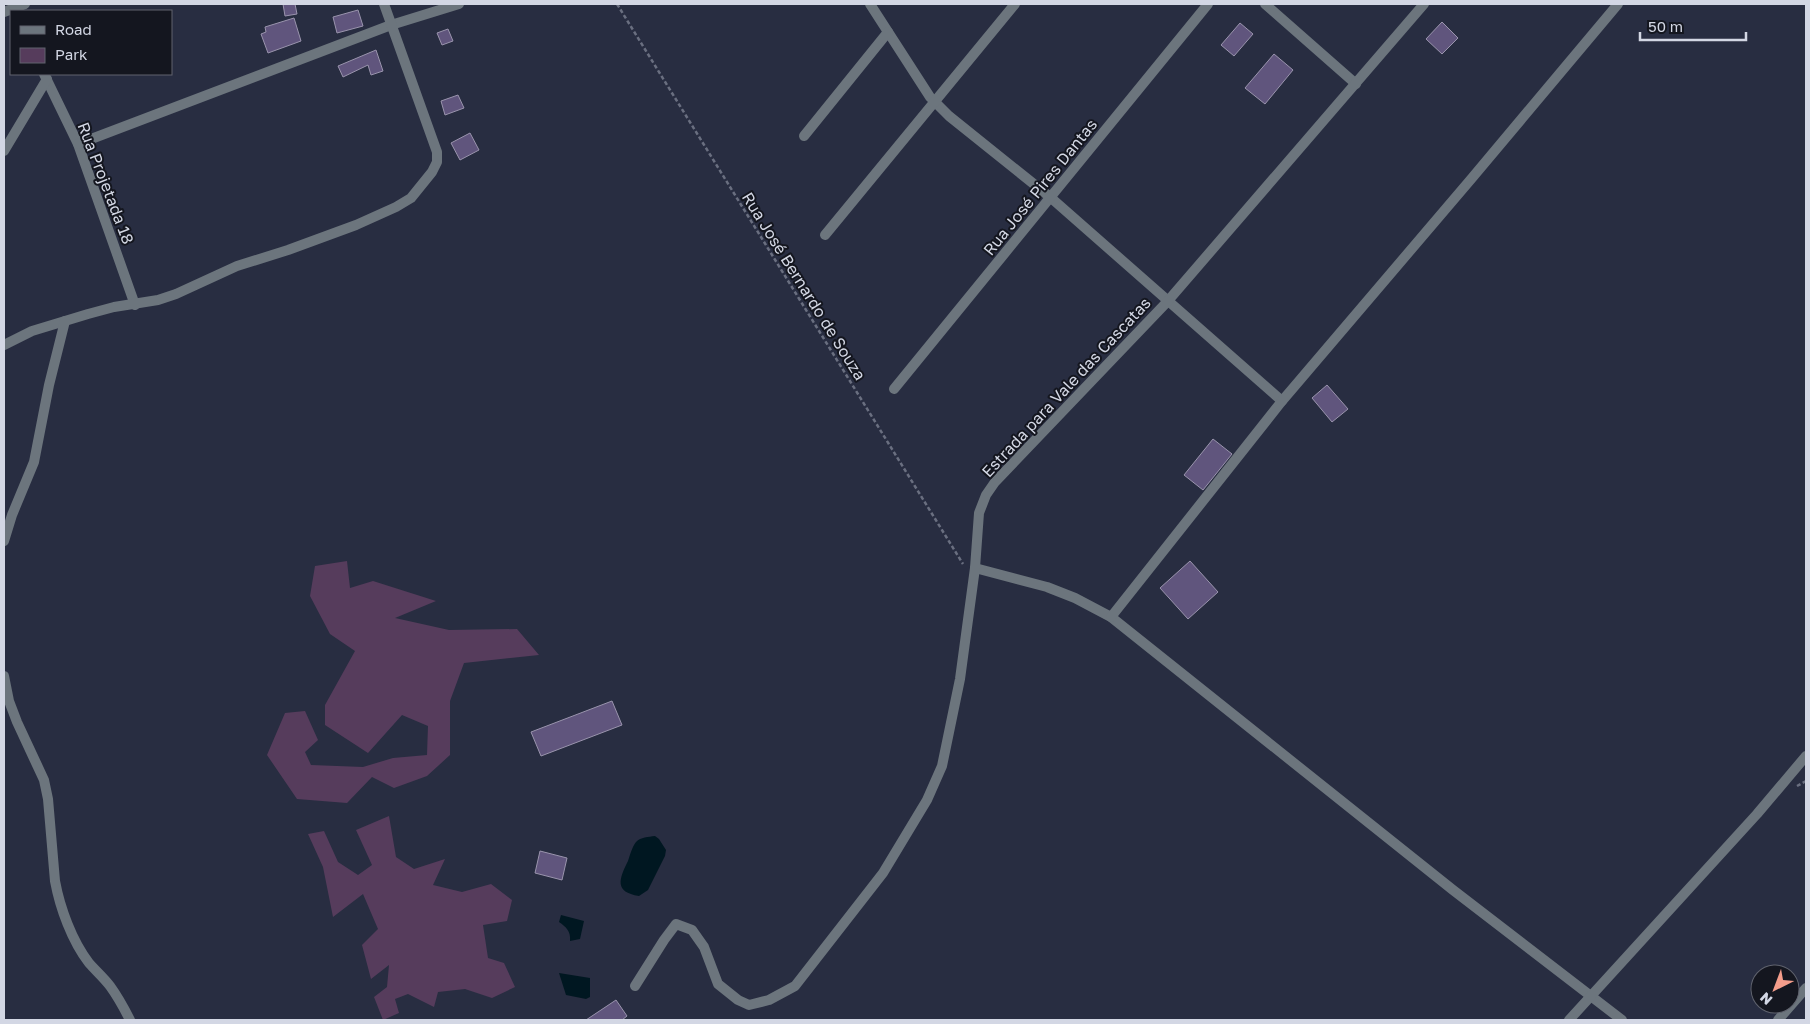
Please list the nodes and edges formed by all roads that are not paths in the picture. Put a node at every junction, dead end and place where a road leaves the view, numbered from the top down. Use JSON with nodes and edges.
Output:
{"nodes":[{"id":1,"x":25,"y":4,"type":"edge"},
{"id":2,"x":384,"y":4,"type":"edge"},
{"id":3,"x":459,"y":4,"type":"edge"},
{"id":4,"x":870,"y":4,"type":"edge"},
{"id":5,"x":1015,"y":4,"type":"edge"},
{"id":6,"x":1208,"y":4,"type":"edge"},
{"id":7,"x":1265,"y":4,"type":"edge"},
{"id":8,"x":1424,"y":4,"type":"edge"},
{"id":9,"x":1618,"y":4,"type":"edge"},
{"id":10,"x":11,"y":9,"type":"edge"},
{"id":11,"x":391,"y":25,"type":"junction"},
{"id":12,"x":888,"y":32,"type":"junction"},
{"id":13,"x":46,"y":77,"type":"edge"},
{"id":14,"x":1356,"y":84,"type":"junction"},
{"id":15,"x":935,"y":102,"type":"junction"},
{"id":16,"x":804,"y":136,"type":"dead end"},
{"id":17,"x":78,"y":144,"type":"junction"},
{"id":18,"x":4,"y":151,"type":"edge"},
{"id":19,"x":1050,"y":197,"type":"junction"},
{"id":20,"x":826,"y":235,"type":"dead end"},
{"id":21,"x":1167,"y":302,"type":"junction"},
{"id":22,"x":135,"y":305,"type":"junction"},
{"id":23,"x":65,"y":321,"type":"junction"},
{"id":24,"x":4,"y":345,"type":"edge"},
{"id":25,"x":894,"y":389,"type":"dead end"},
{"id":26,"x":1282,"y":401,"type":"junction"},
{"id":27,"x":4,"y":542,"type":"edge"},
{"id":28,"x":975,"y":568,"type":"junction"},
{"id":29,"x":1111,"y":617,"type":"junction"},
{"id":30,"x":4,"y":676,"type":"edge"},
{"id":31,"x":1806,"y":756,"type":"edge"},
{"id":32,"x":636,"y":986,"type":"dead end"},
{"id":33,"x":1806,"y":988,"type":"edge"},
{"id":34,"x":1591,"y":995,"type":"junction"},
{"id":35,"x":130,"y":1020,"type":"edge"},
{"id":36,"x":1569,"y":1020,"type":"edge"},
{"id":37,"x":1622,"y":1020,"type":"edge"},
{"id":38,"x":1778,"y":1020,"type":"edge"}],
"edges":[{"from":1,"to":10,"type":"street"},
{"from":2,"to":11,"type":"street"},
{"from":3,"to":11,"type":"street"},
{"from":4,"to":12,"type":"street"},
{"from":5,"to":15,"type":"street"},
{"from":6,"to":19,"type":"street","name":"Rua José Pires Dantas"},
{"from":7,"to":14,"type":"street"},
{"from":8,"to":14,"type":"street","name":"Estrada para Vale das Cascatas"},
{"from":9,"to":26,"type":"street"},
{"from":11,"to":17,"type":"street"},
{"from":11,"to":22,"type":"street"},
{"from":12,"to":15,"type":"street"},
{"from":12,"to":16,"type":"street"},
{"from":13,"to":17,"type":"street","name":"Rua Projetada 18"},
{"from":13,"to":18,"type":"street"},
{"from":14,"to":21,"type":"street","name":"Estrada para Vale das Cascatas"},
{"from":15,"to":19,"type":"street"},
{"from":15,"to":20,"type":"street"},
{"from":17,"to":22,"type":"street","name":"Rua Projetada 18"},
{"from":19,"to":21,"type":"street"},
{"from":19,"to":25,"type":"street","name":"Rua José Pires Dantas"},
{"from":21,"to":26,"type":"street"},
{"from":21,"to":28,"type":"street","name":"Estrada para Vale das Cascatas"},
{"from":22,"to":23,"type":"street"},
{"from":23,"to":24,"type":"street"},
{"from":23,"to":27,"type":"street"},
{"from":26,"to":29,"type":"street"},
{"from":28,"to":29,"type":"street"},
{"from":28,"to":32,"type":"street","name":"Estrada para Vale das Cascatas"},
{"from":29,"to":34,"type":"street"},
{"from":30,"to":35,"type":"street"},
{"from":31,"to":34,"type":"street"},
{"from":33,"to":38,"type":"street"},
{"from":34,"to":36,"type":"street"},
{"from":34,"to":37,"type":"street"}]}
